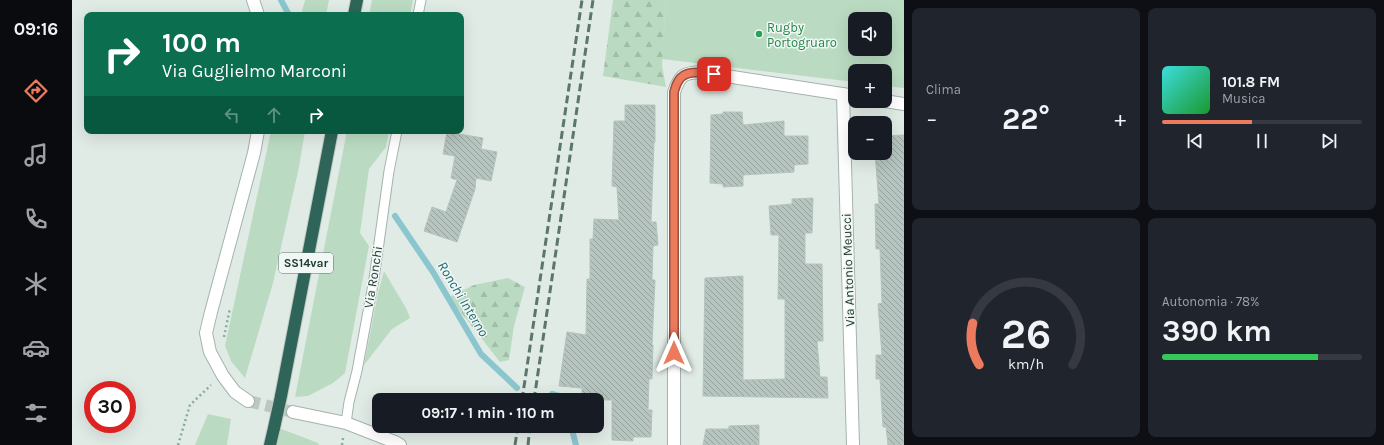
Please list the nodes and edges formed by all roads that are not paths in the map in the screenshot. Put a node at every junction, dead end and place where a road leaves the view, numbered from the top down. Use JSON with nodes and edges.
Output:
{"nodes":[{"id":1,"x":253,"y":0,"type":"edge"},
{"id":2,"x":357,"y":0,"type":"edge"},
{"id":3,"x":421,"y":0,"type":"edge"},
{"id":4,"x":257,"y":12,"type":"edge"},
{"id":5,"x":355,"y":12,"type":"edge"},
{"id":6,"x":419,"y":12,"type":"edge"},
{"id":7,"x":848,"y":95,"type":"edge"},
{"id":8,"x":892,"y":102,"type":"edge"},
{"id":9,"x":904,"y":104,"type":"edge"},
{"id":10,"x":849,"y":108,"type":"edge"},
{"id":11,"x":257,"y":134,"type":"edge"},
{"id":12,"x":331,"y":134,"type":"edge"},
{"id":13,"x":396,"y":134,"type":"edge"},
{"id":14,"x":248,"y":401,"type":"tunnel mouth"},
{"id":15,"x":293,"y":412,"type":"tunnel mouth"},
{"id":16,"x":346,"y":423,"type":"junction"},
{"id":17,"x":270,"y":445,"type":"edge"},
{"id":18,"x":400,"y":445,"type":"edge"},
{"id":19,"x":674,"y":445,"type":"edge"},
{"id":20,"x":852,"y":445,"type":"edge"}],
"edges":[{"from":1,"to":4,"type":"street"},
{"from":2,"to":5,"type":"highway"},
{"from":3,"to":6,"type":"lane"},
{"from":7,"to":19,"type":"street"},
{"from":8,"to":9,"type":"street"},
{"from":10,"to":20,"type":"street","name":"Via Antonio Meucci"},
{"from":11,"to":14,"type":"street"},
{"from":12,"to":17,"type":"highway","number":"SS14var","bridge":true},
{"from":13,"to":16,"type":"lane","name":"Via Ronchi"},
{"from":15,"to":16,"type":"street"},
{"from":16,"to":18,"type":"street"}]}
